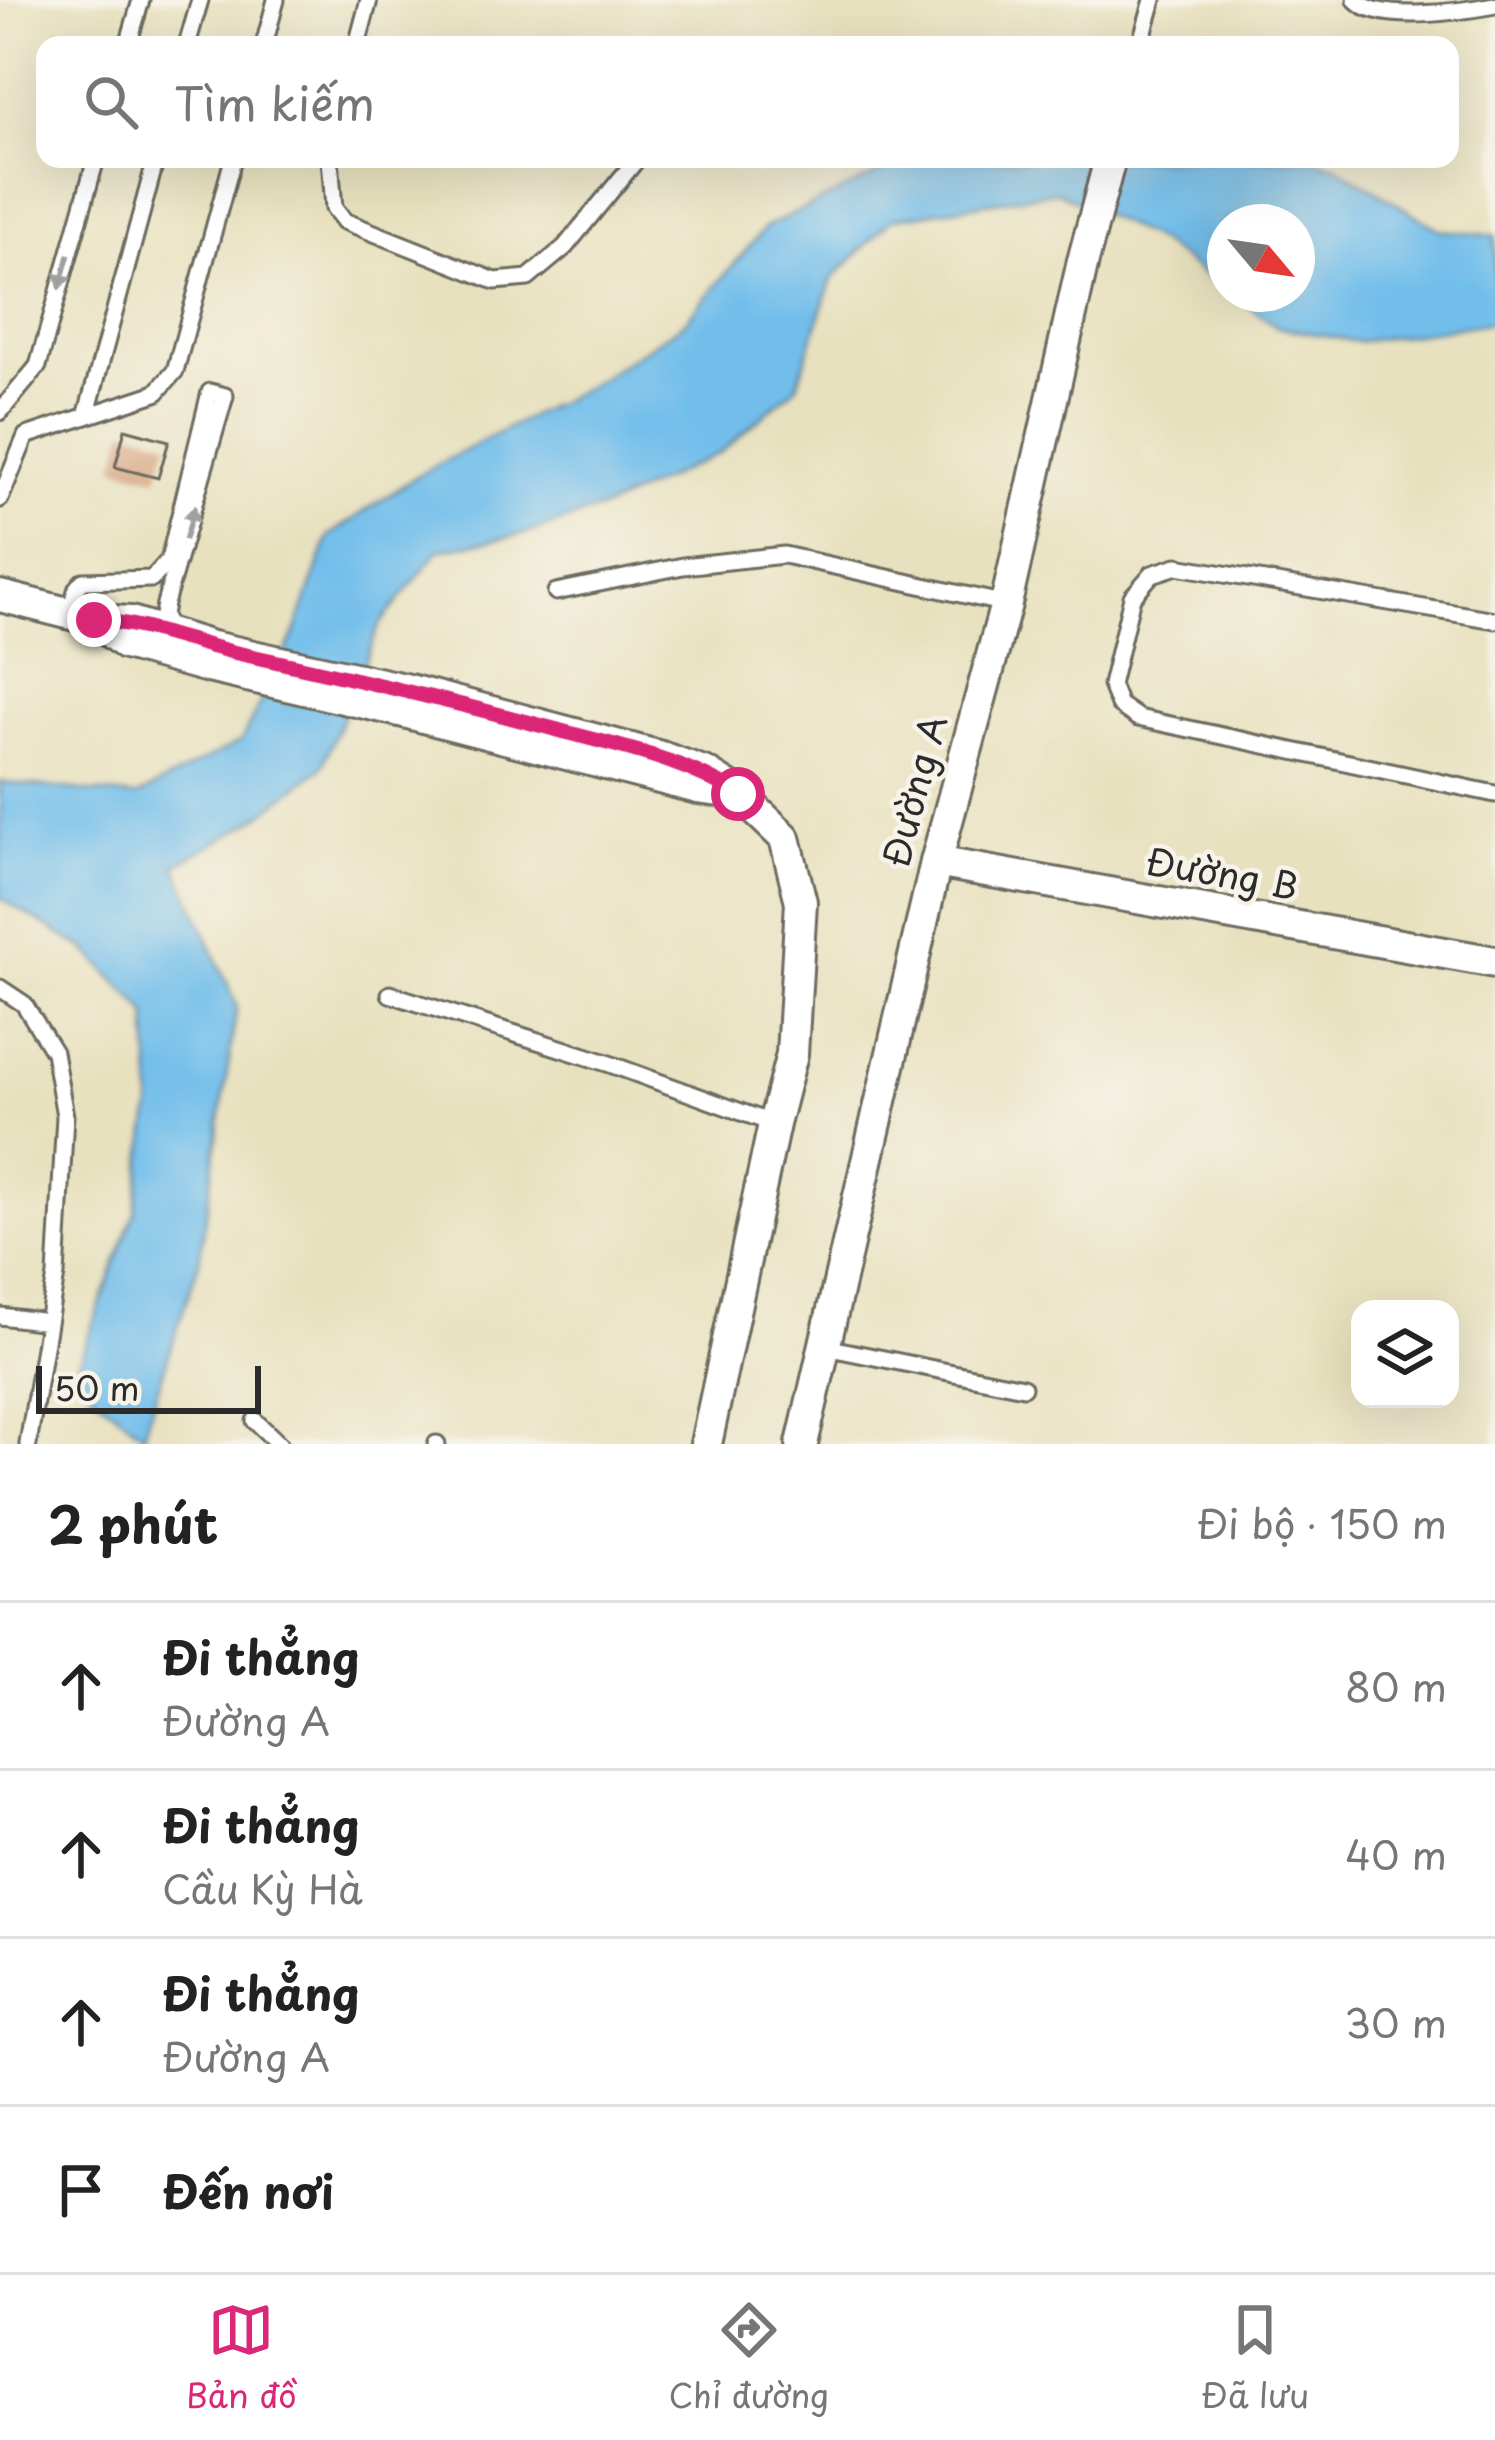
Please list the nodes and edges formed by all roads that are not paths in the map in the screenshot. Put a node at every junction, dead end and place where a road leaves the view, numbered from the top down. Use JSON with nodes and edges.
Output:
{"nodes":[{"id":1,"x":141,"y":0,"type":"edge"},
{"id":2,"x":200,"y":0,"type":"edge"},
{"id":3,"x":276,"y":0,"type":"edge"},
{"id":4,"x":369,"y":0,"type":"edge"},
{"id":5,"x":1153,"y":0,"type":"edge"},
{"id":6,"x":1356,"y":0,"type":"edge"},
{"id":7,"x":1495,"y":5,"type":"edge"},
{"id":8,"x":131,"y":36,"type":"edge"},
{"id":9,"x":190,"y":36,"type":"edge"},
{"id":10,"x":266,"y":36,"type":"edge"},
{"id":11,"x":359,"y":36,"type":"edge"},
{"id":12,"x":1143,"y":36,"type":"edge"},
{"id":13,"x":93,"y":168,"type":"edge"},
{"id":14,"x":154,"y":168,"type":"edge"},
{"id":15,"x":231,"y":168,"type":"edge"},
{"id":16,"x":331,"y":168,"type":"edge"},
{"id":17,"x":629,"y":168,"type":"edge"},
{"id":18,"x":1108,"y":168,"type":"edge"},
{"id":19,"x":0,"y":412,"type":"edge"},
{"id":20,"x":88,"y":412,"type":"junction"},
{"id":21,"x":0,"y":499,"type":"edge"},
{"id":22,"x":556,"y":592,"type":"dead end"},
{"id":23,"x":0,"y":596,"type":"edge"},
{"id":24,"x":1006,"y":604,"type":"junction"},
{"id":25,"x":82,"y":617,"type":"junction"},
{"id":26,"x":1495,"y":620,"type":"edge"},
{"id":27,"x":170,"y":634,"type":"junction"},
{"id":28,"x":210,"y":657,"type":"junction"},
{"id":29,"x":1495,"y":794,"type":"edge"},
{"id":30,"x":936,"y":862,"type":"junction"},
{"id":31,"x":1495,"y":962,"type":"edge"},
{"id":32,"x":0,"y":988,"type":"edge"},
{"id":33,"x":390,"y":994,"type":"dead end"},
{"id":34,"x":773,"y":1124,"type":"junction"},
{"id":35,"x":0,"y":1316,"type":"edge"},
{"id":36,"x":48,"y":1322,"type":"junction"},
{"id":37,"x":825,"y":1347,"type":"junction"},
{"id":38,"x":1023,"y":1387,"type":"dead end"},
{"id":39,"x":255,"y":1420,"type":"dead end"},
{"id":40,"x":28,"y":1444,"type":"edge"},
{"id":41,"x":279,"y":1444,"type":"edge"},
{"id":42,"x":706,"y":1444,"type":"edge"},
{"id":43,"x":802,"y":1444,"type":"edge"}],
"edges":[{"from":1,"to":8,"type":"lane"},
{"from":2,"to":9,"type":"lane"},
{"from":3,"to":10,"type":"lane"},
{"from":4,"to":11,"type":"lane"},
{"from":5,"to":12,"type":"lane"},
{"from":6,"to":7,"type":"lane"},
{"from":13,"to":19,"type":"lane","one_way":true},
{"from":14,"to":20,"type":"lane"},
{"from":15,"to":20,"type":"lane"},
{"from":16,"to":17,"type":"lane"},
{"from":18,"to":24,"type":"street","name":"Đường A"},
{"from":20,"to":21,"type":"lane"},
{"from":22,"to":24,"type":"lane"},
{"from":23,"to":25,"type":"street"},
{"from":24,"to":30,"type":"street","name":"Đường A"},
{"from":25,"to":27,"type":"street"},
{"from":27,"to":25,"type":"lane","one_way":true},
{"from":25,"to":28,"type":"street"},
{"from":26,"to":29,"type":"lane"},
{"from":27,"to":28,"type":"street"},
{"from":28,"to":34,"type":"street"},
{"from":30,"to":31,"type":"street","name":"Đường B"},
{"from":30,"to":37,"type":"street","name":"Đường A"},
{"from":32,"to":36,"type":"lane"},
{"from":33,"to":34,"type":"lane"},
{"from":34,"to":42,"type":"street"},
{"from":35,"to":36,"type":"lane"},
{"from":36,"to":40,"type":"lane"},
{"from":37,"to":38,"type":"lane"},
{"from":37,"to":43,"type":"street","name":"Đường A"},
{"from":39,"to":41,"type":"lane"}]}
